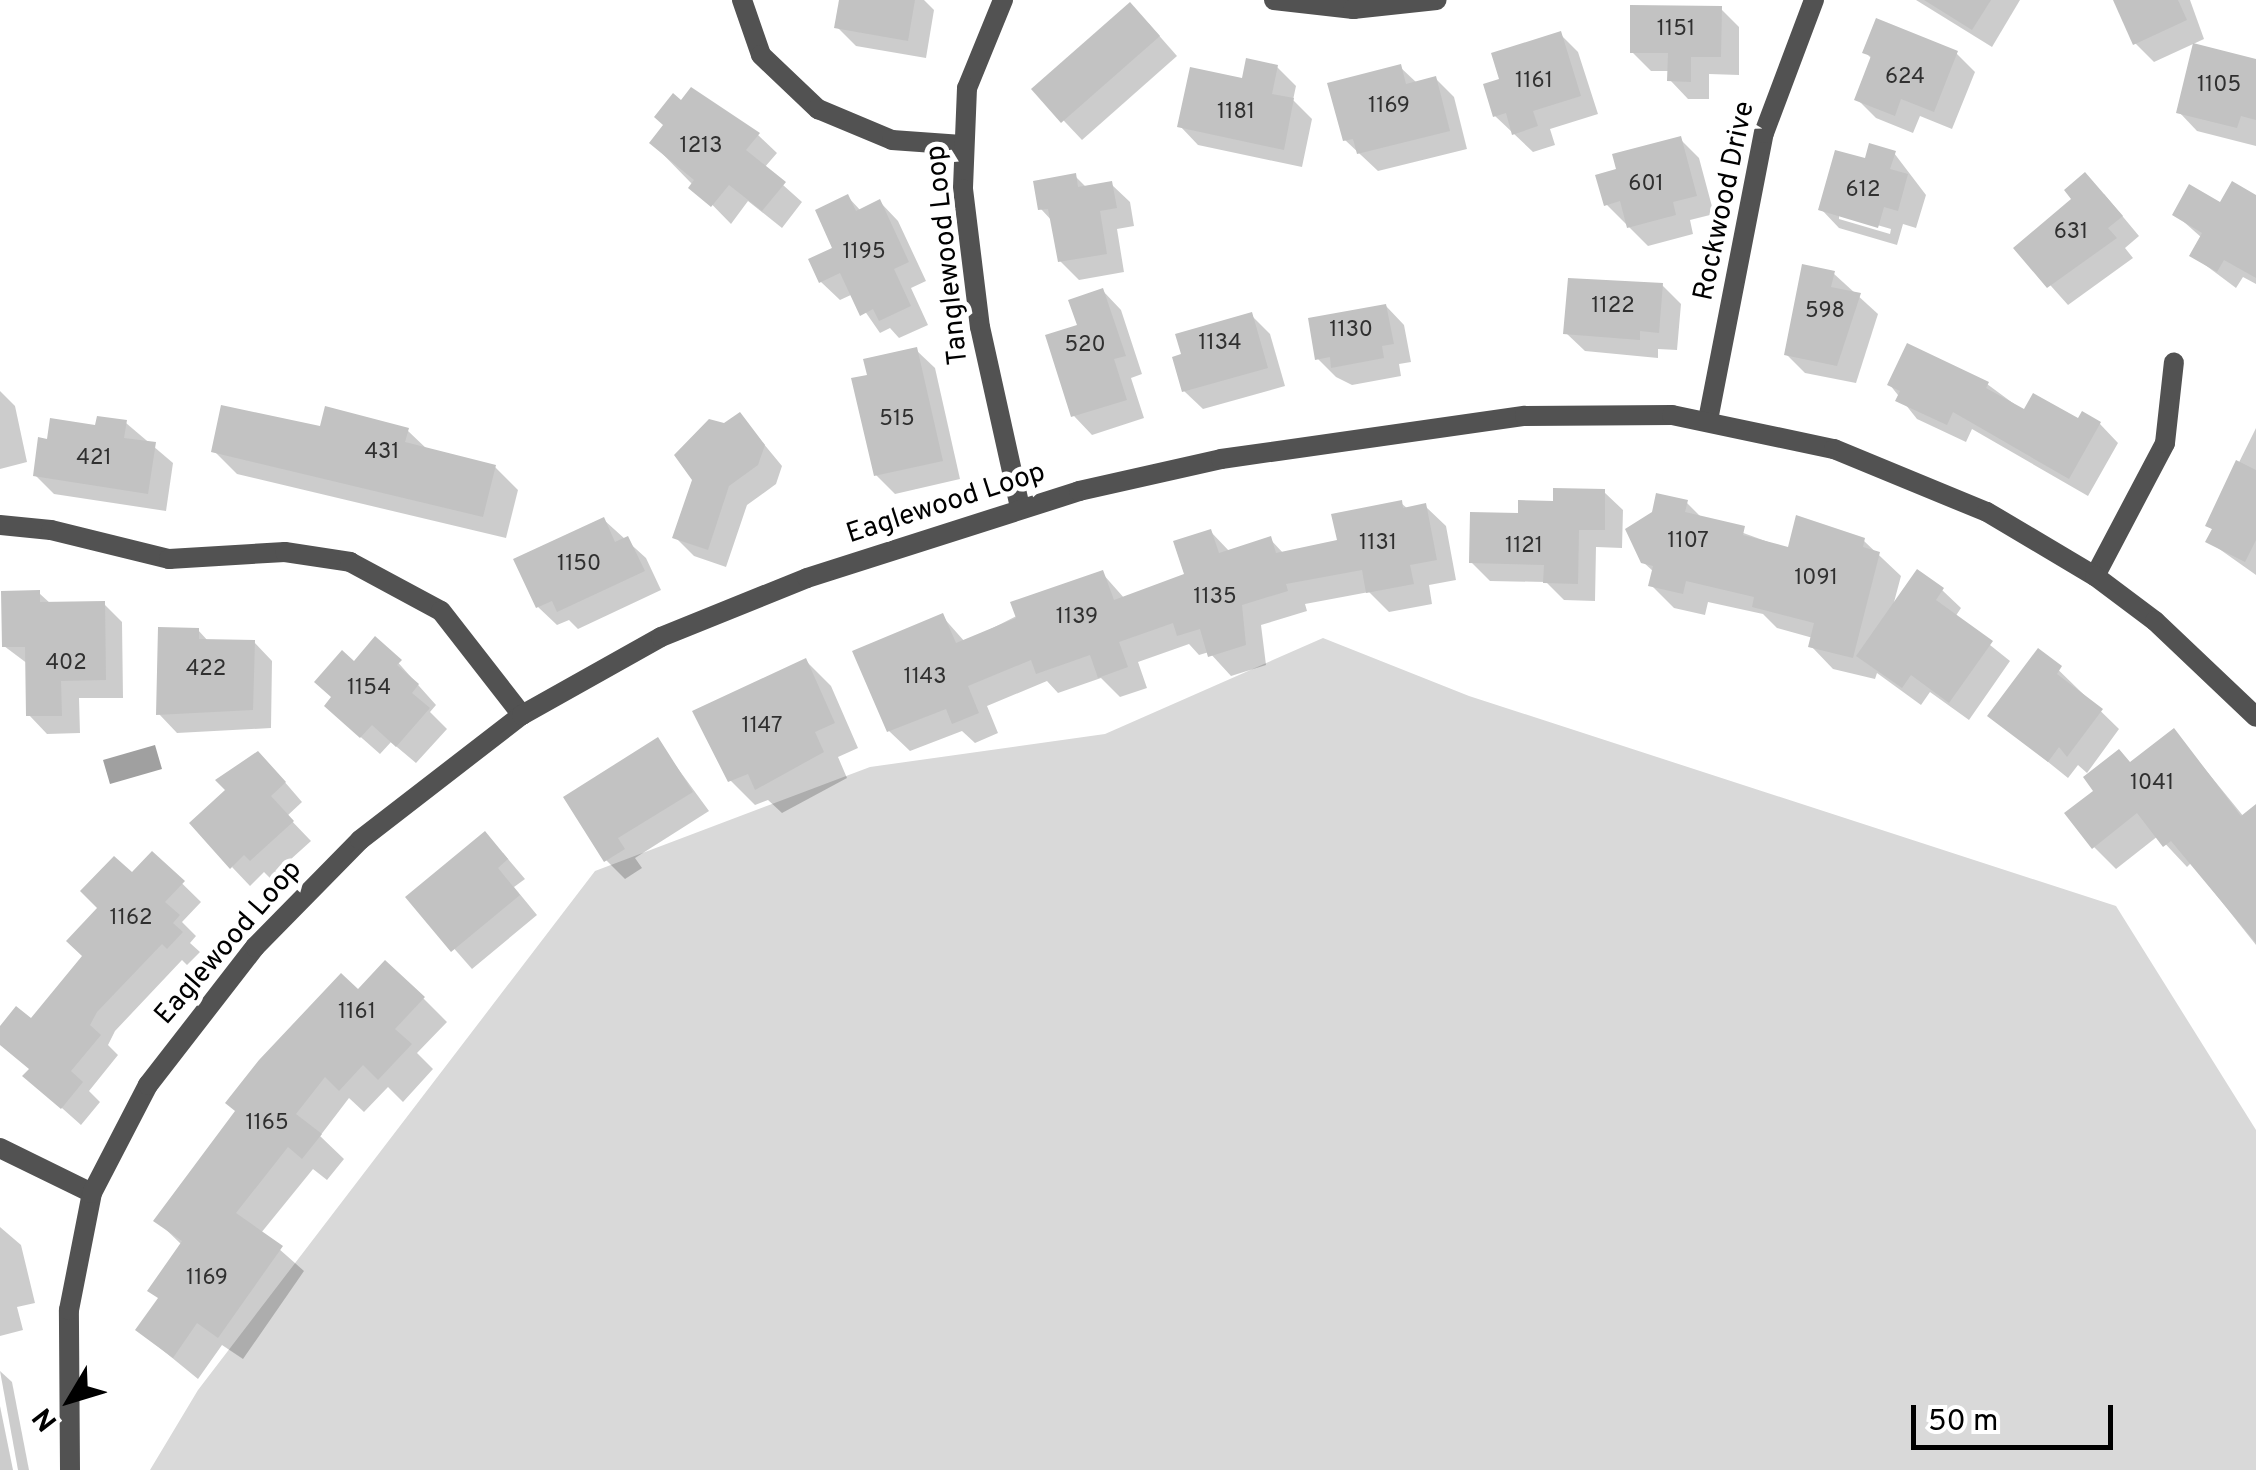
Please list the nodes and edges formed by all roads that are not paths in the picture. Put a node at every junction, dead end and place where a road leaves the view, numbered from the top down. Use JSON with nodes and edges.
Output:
{"nodes":[{"id":1,"x":742,"y":0,"type":"edge"},
{"id":2,"x":1003,"y":0,"type":"edge"},
{"id":3,"x":1274,"y":0,"type":"edge"},
{"id":4,"x":1437,"y":0,"type":"edge"},
{"id":5,"x":1814,"y":0,"type":"edge"},
{"id":6,"x":962,"y":145,"type":"junction"},
{"id":7,"x":2174,"y":362,"type":"dead end"},
{"id":8,"x":1708,"y":420,"type":"junction"},
{"id":9,"x":1020,"y":508,"type":"junction"},
{"id":10,"x":0,"y":525,"type":"edge"},
{"id":11,"x":2094,"y":576,"type":"junction"},
{"id":12,"x":522,"y":715,"type":"junction"},
{"id":13,"x":2256,"y":717,"type":"edge"},
{"id":14,"x":0,"y":1148,"type":"edge"},
{"id":15,"x":92,"y":1193,"type":"junction"},
{"id":16,"x":70,"y":1470,"type":"edge"}],
"edges":[{"from":1,"to":6,"type":"street"},
{"from":2,"to":6,"type":"street","name":"Tanglewood Loop"},
{"from":3,"to":4,"type":"street"},
{"from":5,"to":8,"type":"street","name":"Rockwood Drive"},
{"from":6,"to":9,"type":"street","name":"Tanglewood Loop"},
{"from":7,"to":11,"type":"street"},
{"from":8,"to":9,"type":"street","name":"Eaglewood Loop"},
{"from":8,"to":11,"type":"street","name":"Eaglewood Loop"},
{"from":9,"to":12,"type":"street","name":"Eaglewood Loop"},
{"from":10,"to":12,"type":"street"},
{"from":11,"to":13,"type":"street","name":"Eaglewood Loop"},
{"from":12,"to":15,"type":"street","name":"Eaglewood Loop"},
{"from":14,"to":15,"type":"street"},
{"from":15,"to":16,"type":"street","name":"Eaglewood Loop"}]}
